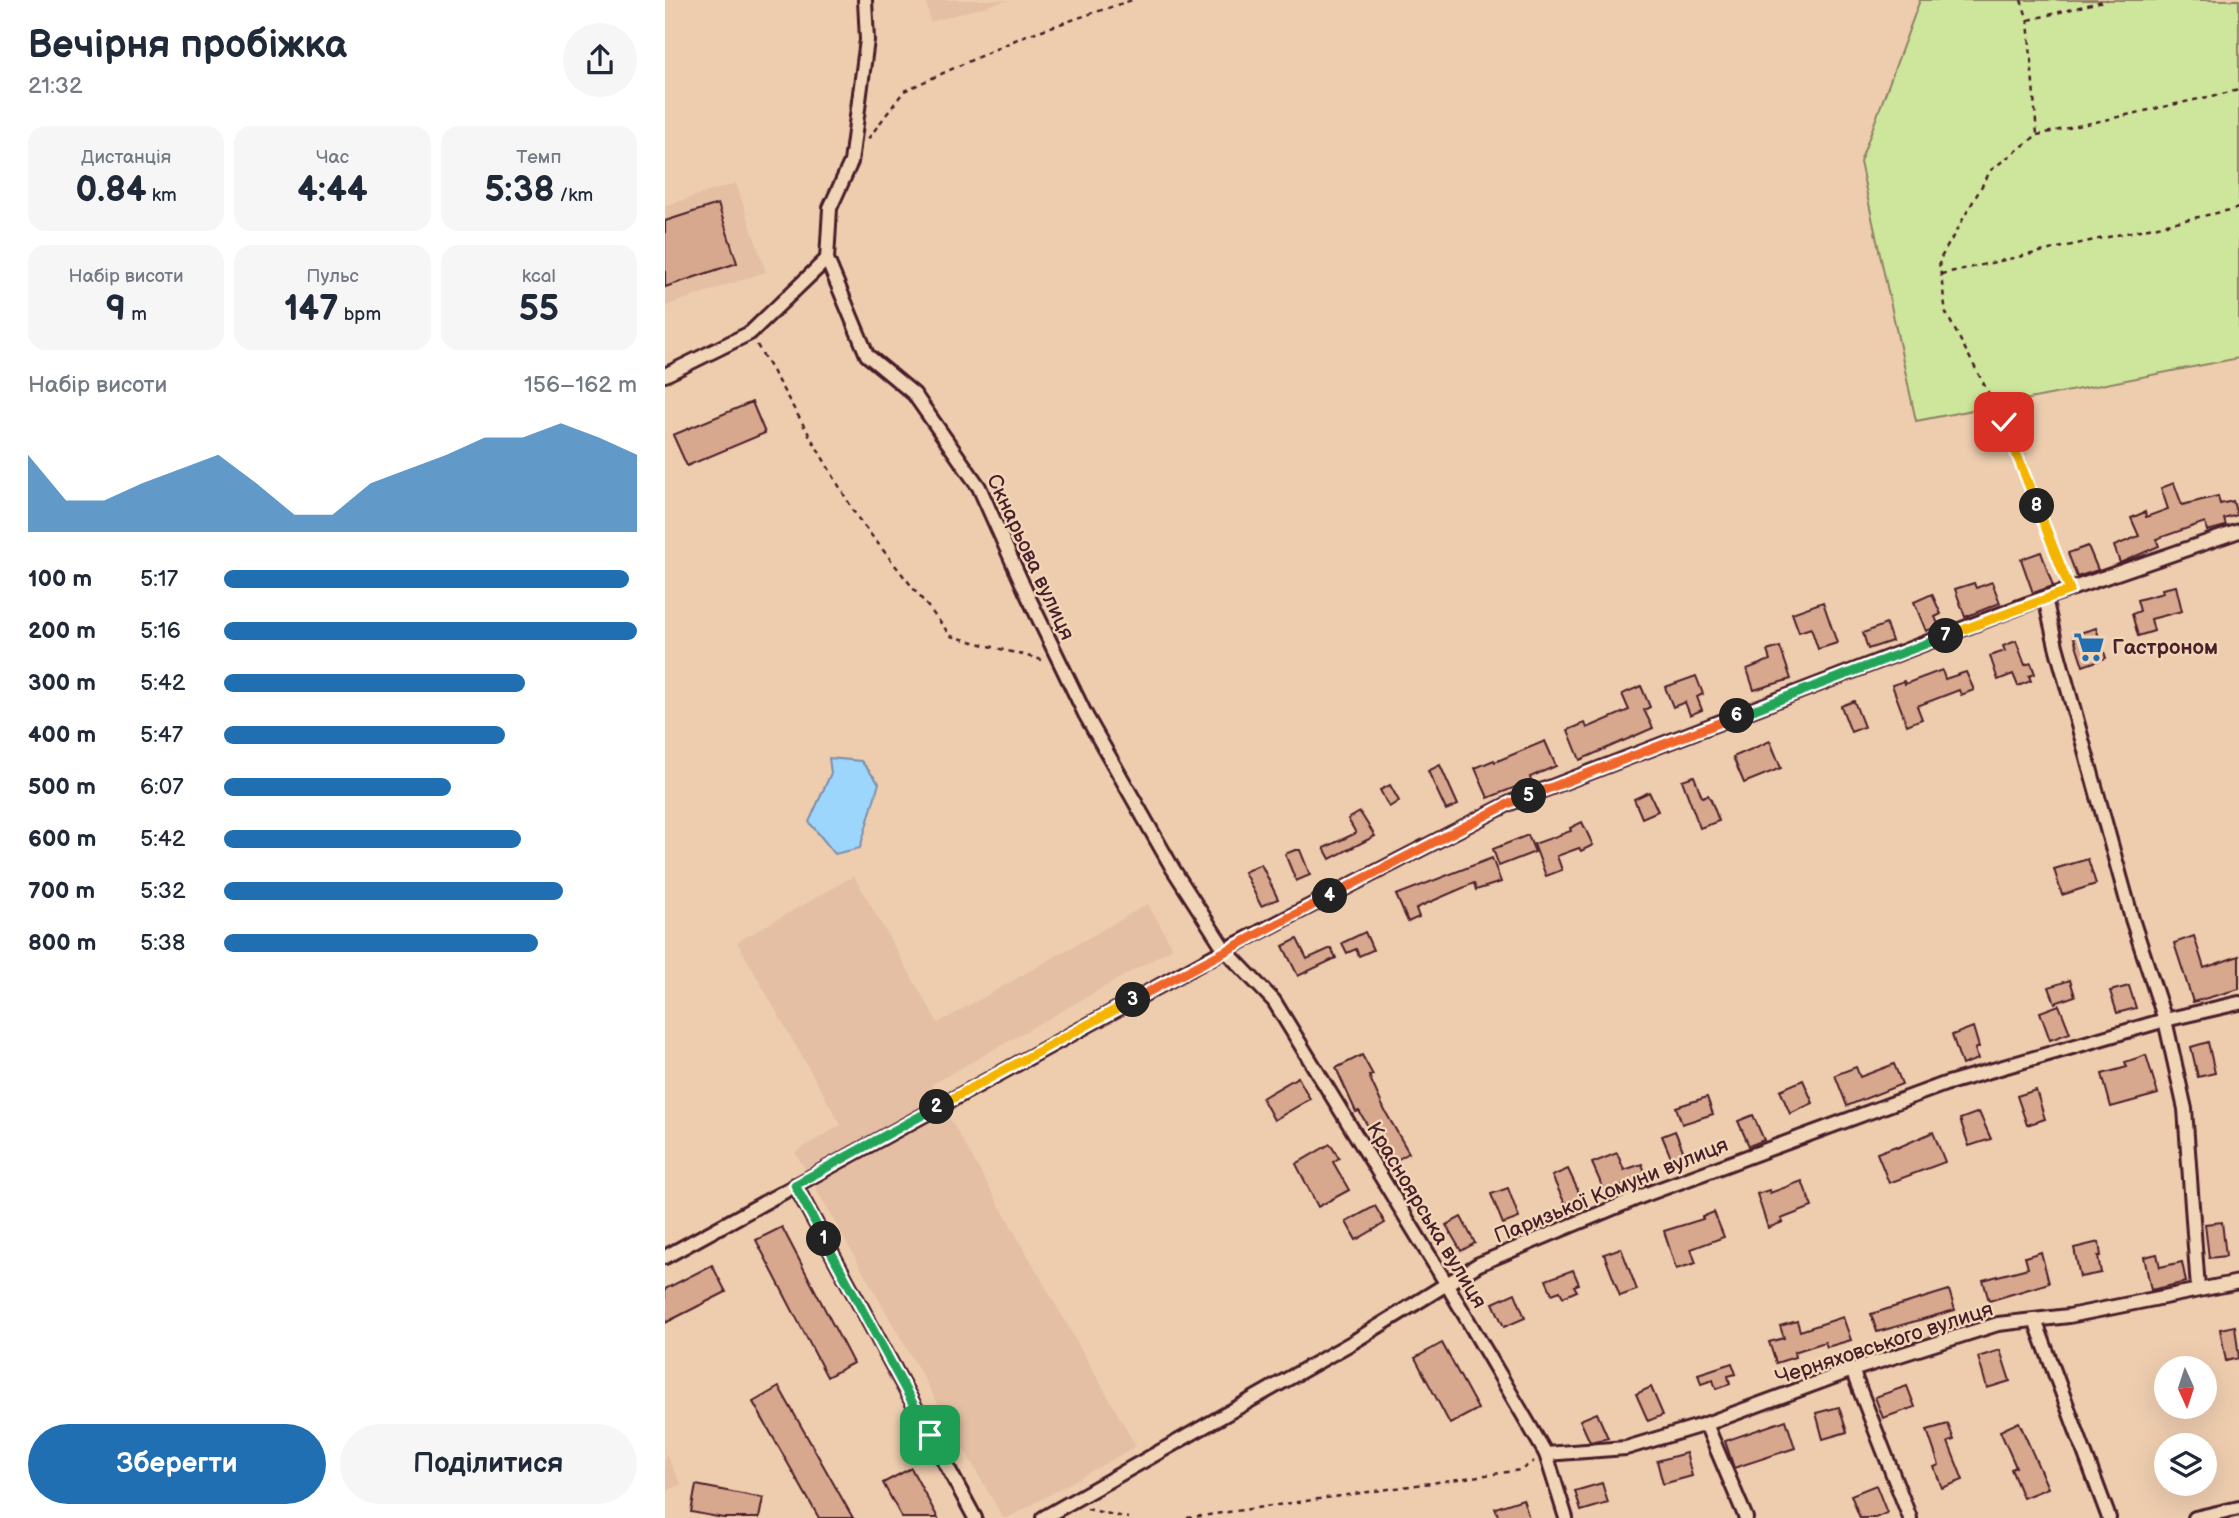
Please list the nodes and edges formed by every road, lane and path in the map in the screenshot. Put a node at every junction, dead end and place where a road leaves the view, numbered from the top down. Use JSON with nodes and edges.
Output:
{"nodes":[{"id":1,"x":865,"y":0,"type":"edge"},
{"id":2,"x":1132,"y":0,"type":"edge"},
{"id":3,"x":2021,"y":0,"type":"edge"},
{"id":4,"x":2107,"y":0,"type":"edge"},
{"id":5,"x":2028,"y":20,"type":"junction"},
{"id":6,"x":2239,"y":90,"type":"edge"},
{"id":7,"x":2036,"y":135,"type":"junction"},
{"id":8,"x":866,"y":142,"type":"dead end"},
{"id":9,"x":2239,"y":208,"type":"edge"},
{"id":10,"x":827,"y":259,"type":"junction"},
{"id":11,"x":1941,"y":274,"type":"junction"},
{"id":12,"x":750,"y":333,"type":"junction"},
{"id":13,"x":665,"y":375,"type":"edge"},
{"id":14,"x":2239,"y":531,"type":"edge"},
{"id":15,"x":2070,"y":590,"type":"junction"},
{"id":16,"x":2045,"y":598,"type":"junction"},
{"id":17,"x":1061,"y":664,"type":"junction"},
{"id":18,"x":1225,"y":950,"type":"junction"},
{"id":19,"x":2239,"y":1003,"type":"edge"},
{"id":20,"x":2165,"y":1020,"type":"junction"},
{"id":21,"x":795,"y":1185,"type":"junction"},
{"id":22,"x":665,"y":1257,"type":"edge"},
{"id":23,"x":2239,"y":1282,"type":"edge"},
{"id":24,"x":1446,"y":1283,"type":"junction"},
{"id":25,"x":2198,"y":1289,"type":"junction"},
{"id":26,"x":2035,"y":1320,"type":"junction"},
{"id":27,"x":1851,"y":1370,"type":"junction"},
{"id":28,"x":1706,"y":1424,"type":"junction"},
{"id":29,"x":1546,"y":1454,"type":"junction"},
{"id":30,"x":2239,"y":1508,"type":"edge"},
{"id":31,"x":1081,"y":1510,"type":"dead end"},
{"id":32,"x":975,"y":1518,"type":"edge"},
{"id":33,"x":1043,"y":1518,"type":"edge"},
{"id":34,"x":1128,"y":1518,"type":"edge"},
{"id":35,"x":1187,"y":1518,"type":"edge"},
{"id":36,"x":1566,"y":1518,"type":"edge"},
{"id":37,"x":1747,"y":1518,"type":"edge"},
{"id":38,"x":1910,"y":1518,"type":"edge"},
{"id":39,"x":2109,"y":1518,"type":"edge"},
{"id":40,"x":2196,"y":1518,"type":"edge"}],
"edges":[{"from":1,"to":10,"type":"street"},
{"from":2,"to":8,"type":"path"},
{"from":3,"to":5,"type":"path"},
{"from":4,"to":5,"type":"path"},
{"from":5,"to":7,"type":"path"},
{"from":6,"to":7,"type":"path"},
{"from":7,"to":11,"type":"path"},
{"from":9,"to":11,"type":"path"},
{"from":10,"to":12,"type":"street"},
{"from":10,"to":17,"type":"street","name":"Скнарьова вулиця"},
{"from":11,"to":15,"type":"path"},
{"from":12,"to":13,"type":"street"},
{"from":12,"to":17,"type":"path"},
{"from":14,"to":15,"type":"street"},
{"from":15,"to":16,"type":"street"},
{"from":16,"to":18,"type":"street"},
{"from":16,"to":20,"type":"street"},
{"from":17,"to":18,"type":"street","name":"Скнарьова вулиця"},
{"from":18,"to":21,"type":"street"},
{"from":18,"to":24,"type":"street","name":"Красноярська вулиця"},
{"from":19,"to":20,"type":"street","name":"Паризької Комуни вулиця"},
{"from":20,"to":24,"type":"street","name":"Паризької Комуни вулиця"},
{"from":20,"to":25,"type":"street"},
{"from":21,"to":22,"type":"street"},
{"from":21,"to":32,"type":"street"},
{"from":23,"to":25,"type":"street","name":"Черняховського вулиця"},
{"from":24,"to":29,"type":"street","name":"Красноярська вулиця"},
{"from":24,"to":33,"type":"street","name":"Паризької Комуни вулиця"},
{"from":25,"to":26,"type":"street","name":"Черняховського вулиця"},
{"from":26,"to":27,"type":"street","name":"Черняховського вулиця"},
{"from":26,"to":39,"type":"street"},
{"from":27,"to":28,"type":"street","name":"Черняховського вулиця"},
{"from":27,"to":38,"type":"street"},
{"from":28,"to":29,"type":"street","name":"Черняховського вулиця"},
{"from":28,"to":37,"type":"street"},
{"from":29,"to":35,"type":"path"},
{"from":29,"to":36,"type":"street","name":"Красноярська вулиця"},
{"from":30,"to":40,"type":"street"},
{"from":31,"to":34,"type":"path"}]}
